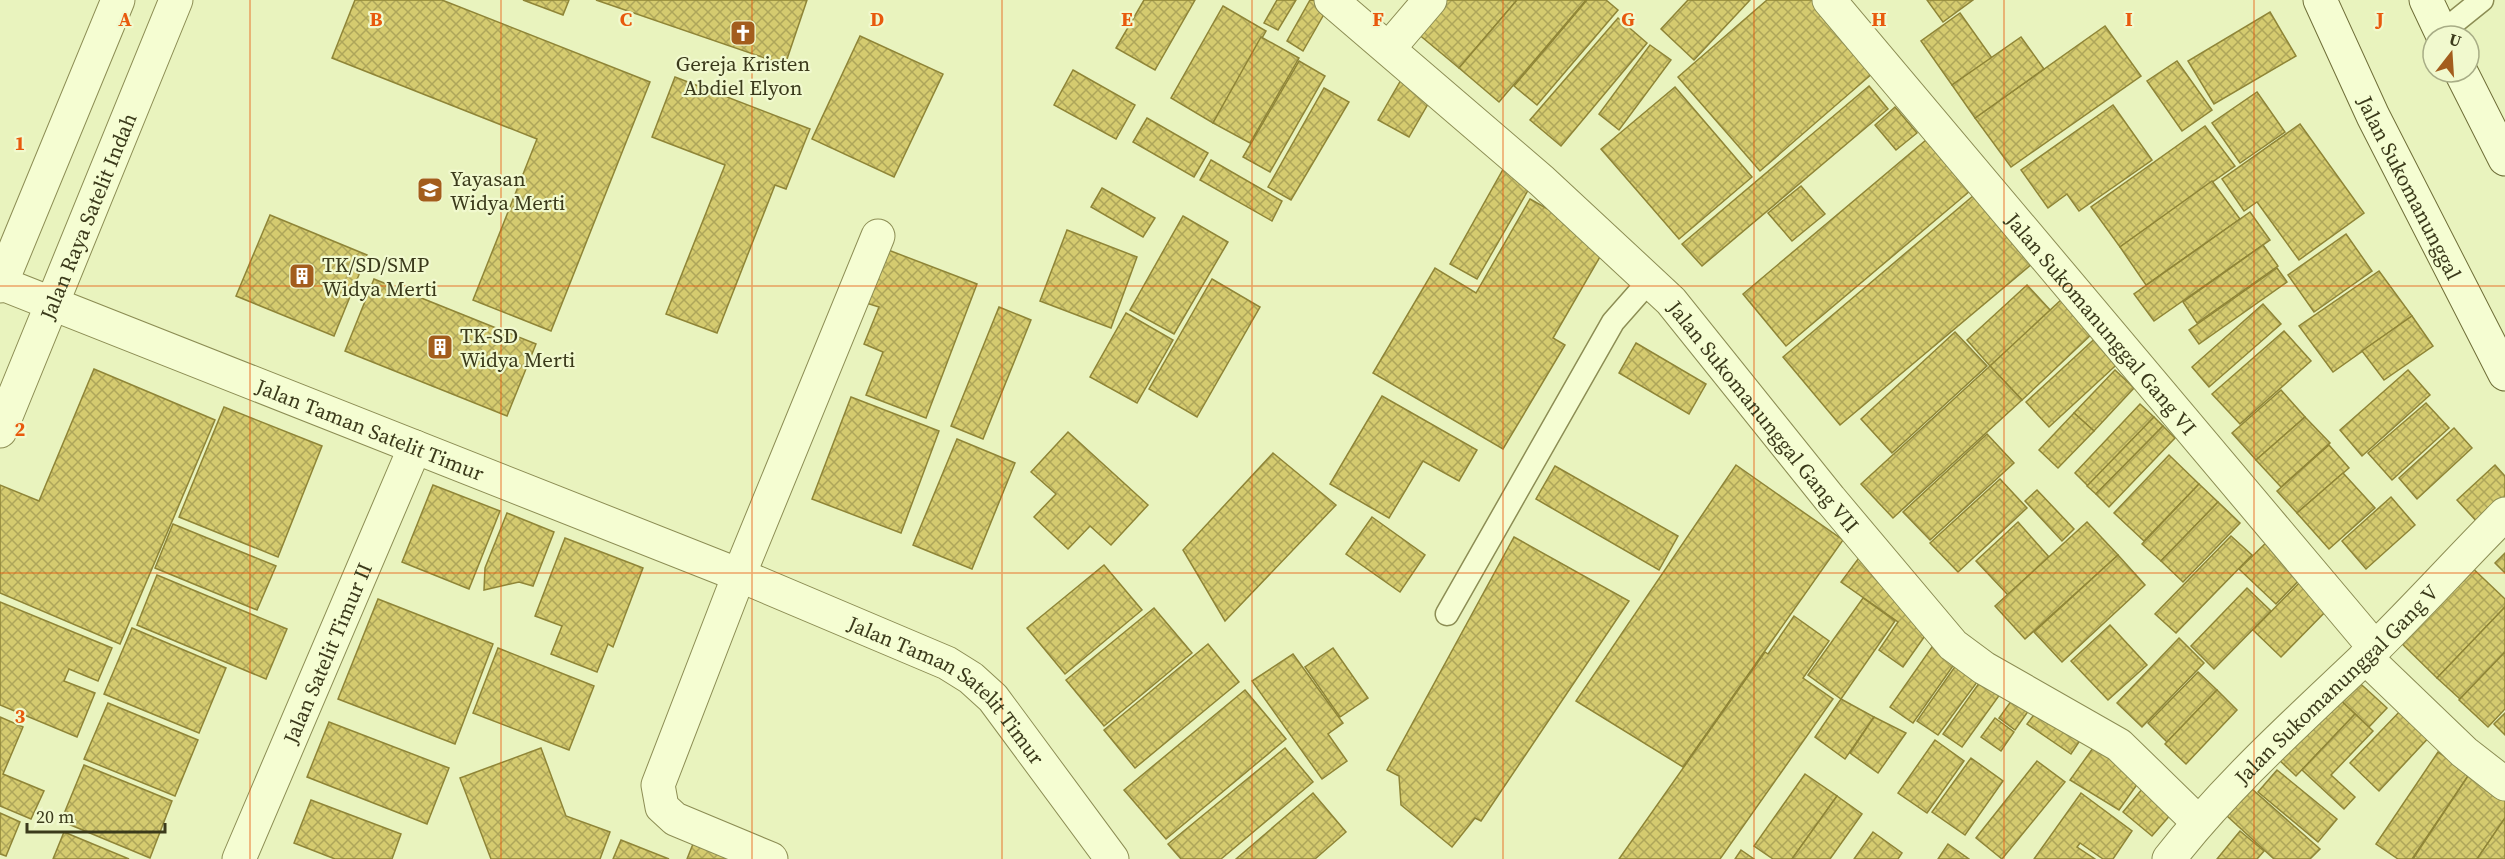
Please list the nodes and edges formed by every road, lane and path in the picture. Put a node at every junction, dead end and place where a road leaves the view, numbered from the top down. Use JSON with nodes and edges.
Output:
{"nodes":[{"id":1,"x":118,"y":0,"type":"edge"},
{"id":2,"x":176,"y":0,"type":"edge"},
{"id":3,"x":1331,"y":0,"type":"edge"},
{"id":4,"x":1430,"y":0,"type":"edge"},
{"id":5,"x":1829,"y":0,"type":"edge"},
{"id":6,"x":2320,"y":0,"type":"edge"},
{"id":7,"x":2426,"y":0,"type":"edge"},
{"id":8,"x":2482,"y":0,"type":"edge"},
{"id":9,"x":2437,"y":24,"type":"edge"},
{"id":10,"x":2454,"y":24,"type":"edge"},
{"id":11,"x":1389,"y":48,"type":"junction"},
{"id":12,"x":2467,"y":84,"type":"edge"},
{"id":13,"x":2505,"y":159,"type":"edge"},
{"id":14,"x":878,"y":237,"type":"dead end"},
{"id":15,"x":1650,"y":280,"type":"junction"},
{"id":16,"x":0,"y":284,"type":"edge"},
{"id":17,"x":53,"y":305,"type":"junction"},
{"id":18,"x":2505,"y":374,"type":"edge"},
{"id":19,"x":0,"y":431,"type":"edge"},
{"id":20,"x":415,"y":447,"type":"junction"},
{"id":21,"x":2505,"y":514,"type":"edge"},
{"id":22,"x":739,"y":575,"type":"junction"},
{"id":23,"x":1447,"y":614,"type":"dead end"},
{"id":24,"x":2370,"y":652,"type":"junction"},
{"id":25,"x":2505,"y":784,"type":"edge"},
{"id":26,"x":2198,"y":822,"type":"junction"},
{"id":27,"x":238,"y":859,"type":"edge"},
{"id":28,"x":771,"y":859,"type":"edge"},
{"id":29,"x":1112,"y":859,"type":"edge"},
{"id":30,"x":2169,"y":859,"type":"edge"}],
"edges":[{"from":1,"to":16,"type":"street"},
{"from":2,"to":17,"type":"street","name":"Jalan Raya Satelit Indah"},
{"from":3,"to":11,"type":"street","name":"Jalan Sukomanunggal Gang VII"},
{"from":4,"to":11,"type":"street"},
{"from":5,"to":24,"type":"street","name":"Jalan Sukomanunggal Gang VI"},
{"from":6,"to":18,"type":"street","name":"Jalan Sukomanunggal"},
{"from":7,"to":9,"type":"street"},
{"from":8,"to":10,"type":"lane"},
{"from":11,"to":15,"type":"street","name":"Jalan Sukomanunggal Gang VII"},
{"from":12,"to":13,"type":"street"},
{"from":14,"to":22,"type":"street"},
{"from":15,"to":23,"type":"lane"},
{"from":15,"to":26,"type":"street","name":"Jalan Sukomanunggal Gang VII"},
{"from":16,"to":17,"type":"street","name":"Jalan Taman Satelit Timur"},
{"from":17,"to":19,"type":"street","name":"Jalan Raya Satelit Indah"},
{"from":17,"to":20,"type":"street","name":"Jalan Taman Satelit Timur"},
{"from":20,"to":22,"type":"street","name":"Jalan Taman Satelit Timur"},
{"from":20,"to":27,"type":"street","name":"Jalan Satelit Timur II"},
{"from":21,"to":24,"type":"street","name":"Jalan Sukomanunggal Gang V"},
{"from":22,"to":28,"type":"street"},
{"from":22,"to":29,"type":"street","name":"Jalan Taman Satelit Timur"},
{"from":24,"to":25,"type":"street","name":"Jalan Sukomanunggal Gang VI"},
{"from":24,"to":26,"type":"street","name":"Jalan Sukomanunggal Gang V"},
{"from":26,"to":30,"type":"street","name":"Jalan Sukomanunggal Gang V"}]}
